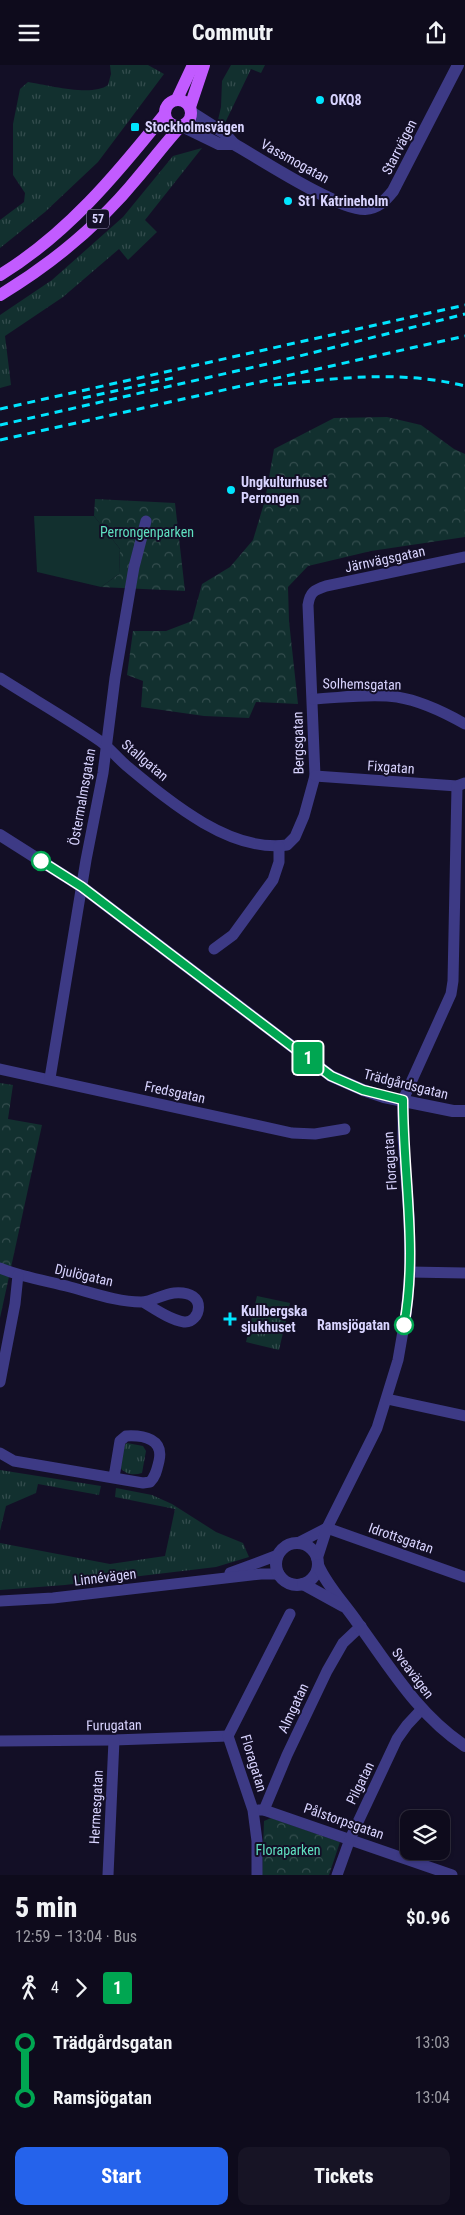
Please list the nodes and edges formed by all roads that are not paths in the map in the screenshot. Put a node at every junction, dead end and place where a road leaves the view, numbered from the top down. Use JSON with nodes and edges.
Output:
{"nodes":[{"id":1,"x":193,"y":65,"type":"edge"},
{"id":2,"x":204,"y":65,"type":"edge"},
{"id":3,"x":458,"y":65,"type":"edge"},
{"id":4,"x":177,"y":99,"type":"junction"},
{"id":5,"x":191,"y":109,"type":"junction"},
{"id":6,"x":164,"y":115,"type":"junction"},
{"id":7,"x":182,"y":126,"type":"junction"},
{"id":8,"x":234,"y":144,"type":"junction"},
{"id":9,"x":342,"y":203,"type":"joint"},
{"id":10,"x":0,"y":275,"type":"edge"},
{"id":11,"x":0,"y":295,"type":"edge"},
{"id":12,"x":146,"y":521,"type":"dead end"},
{"id":13,"x":465,"y":557,"type":"edge"},
{"id":14,"x":312,"y":592,"type":"joint"},
{"id":15,"x":0,"y":678,"type":"edge"},
{"id":16,"x":313,"y":699,"type":"junction"},
{"id":17,"x":465,"y":724,"type":"edge"},
{"id":18,"x":106,"y":747,"type":"junction"},
{"id":19,"x":315,"y":776,"type":"junction"},
{"id":20,"x":461,"y":785,"type":"edge"},
{"id":21,"x":0,"y":835,"type":"edge"},
{"id":22,"x":279,"y":846,"type":"junction"},
{"id":23,"x":82,"y":887,"type":"junction"},
{"id":24,"x":214,"y":949,"type":"dead end"},
{"id":25,"x":0,"y":1069,"type":"edge"},
{"id":26,"x":50,"y":1079,"type":"junction"},
{"id":27,"x":403,"y":1100,"type":"junction"},
{"id":28,"x":465,"y":1111,"type":"edge"},
{"id":29,"x":345,"y":1129,"type":"dead end"},
{"id":30,"x":0,"y":1268,"type":"edge"},
{"id":31,"x":410,"y":1272,"type":"junction"},
{"id":32,"x":465,"y":1273,"type":"edge"},
{"id":33,"x":18,"y":1275,"type":"junction"},
{"id":34,"x":143,"y":1303,"type":"dead end"},
{"id":35,"x":0,"y":1382,"type":"edge"},
{"id":36,"x":387,"y":1399,"type":"junction"},
{"id":37,"x":465,"y":1416,"type":"edge"},
{"id":38,"x":0,"y":1453,"type":"edge"},
{"id":39,"x":114,"y":1477,"type":"junction"},
{"id":40,"x":327,"y":1528,"type":"junction"},
{"id":41,"x":298,"y":1543,"type":"junction"},
{"id":42,"x":278,"y":1555,"type":"junction"},
{"id":43,"x":318,"y":1562,"type":"junction"},
{"id":44,"x":279,"y":1574,"type":"junction"},
{"id":45,"x":465,"y":1577,"type":"edge"},
{"id":46,"x":215,"y":1579,"type":"junction"},
{"id":47,"x":303,"y":1584,"type":"junction"},
{"id":48,"x":0,"y":1601,"type":"edge"},
{"id":49,"x":348,"y":1608,"type":"junction"},
{"id":50,"x":290,"y":1614,"type":"dead end"},
{"id":51,"x":361,"y":1626,"type":"junction"},
{"id":52,"x":421,"y":1710,"type":"junction"},
{"id":53,"x":228,"y":1736,"type":"junction"},
{"id":54,"x":114,"y":1740,"type":"junction"},
{"id":55,"x":0,"y":1741,"type":"edge"},
{"id":56,"x":465,"y":1746,"type":"edge"},
{"id":57,"x":259,"y":1810,"type":"junction"},
{"id":58,"x":350,"y":1839,"type":"junction"},
{"id":59,"x":108,"y":1875,"type":"edge"},
{"id":60,"x":257,"y":1875,"type":"edge"},
{"id":61,"x":337,"y":1875,"type":"edge"},
{"id":62,"x":452,"y":1875,"type":"edge"}],
"edges":[{"from":1,"to":4,"type":"main road","number":"57"},
{"from":2,"to":5,"type":"main road","number":"57"},
{"from":3,"to":9,"type":"street","name":"Starrvägen"},
{"from":4,"to":5,"type":"main road"},
{"from":4,"to":6,"type":"main road","number":"57"},
{"from":5,"to":7,"type":"main road","number":"57"},
{"from":5,"to":8,"type":"street","name":"Vassmogatan"},
{"from":6,"to":7,"type":"main road"},
{"from":6,"to":10,"type":"main road","number":"57"},
{"from":7,"to":8,"type":"street","name":"Vassmogatan"},
{"from":7,"to":11,"type":"main road","number":"57"},
{"from":8,"to":9,"type":"street","name":"Vassmogatan"},
{"from":12,"to":18,"type":"street","name":"Östermalmsgatan"},
{"from":13,"to":14,"type":"street","name":"Järnvägsgatan"},
{"from":14,"to":16,"type":"street","name":"Bergsgatan"},
{"from":15,"to":18,"type":"street","name":"Stallgatan"},
{"from":16,"to":17,"type":"street","name":"Solhemsgatan"},
{"from":16,"to":19,"type":"street","name":"Bergsgatan"},
{"from":18,"to":22,"type":"street","name":"Stallgatan"},
{"from":18,"to":23,"type":"street","name":"Östermalmsgatan"},
{"from":19,"to":20,"type":"street","name":"Fixgatan"},
{"from":19,"to":22,"type":"street","name":"Bergsgatan"},
{"from":20,"to":27,"type":"street","name":"Floragatan"},
{"from":21,"to":23,"type":"street","name":"Trädgårdsgatan"},
{"from":22,"to":24,"type":"street"},
{"from":23,"to":26,"type":"street","name":"Östermalmsgatan"},
{"from":23,"to":27,"type":"street","name":"Trädgårdsgatan"},
{"from":25,"to":26,"type":"street","name":"Fredsgatan"},
{"from":26,"to":29,"type":"street","name":"Fredsgatan"},
{"from":27,"to":28,"type":"street","name":"Trädgårdsgatan"},
{"from":27,"to":31,"type":"street","name":"Floragatan"},
{"from":30,"to":33,"type":"street","name":"Djulögatan"},
{"from":31,"to":32,"type":"street"},
{"from":31,"to":36,"type":"street","name":"Floragatan"},
{"from":33,"to":34,"type":"street","name":"Djulögatan"},
{"from":33,"to":35,"type":"street"},
{"from":36,"to":37,"type":"street"},
{"from":36,"to":40,"type":"street","name":"Floragatan"},
{"from":38,"to":39,"type":"street"},
{"from":39,"to":39,"type":"street"},
{"from":40,"to":41,"type":"street"},
{"from":40,"to":43,"type":"street","name":"Floragatan"},
{"from":40,"to":45,"type":"street","name":"Idrottsgatan"},
{"from":41,"to":42,"type":"street"},
{"from":41,"to":43,"type":"street"},
{"from":42,"to":44,"type":"street"},
{"from":42,"to":46,"type":"street","name":"Linnévägen"},
{"from":43,"to":47,"type":"street"},
{"from":43,"to":49,"type":"street","name":"Sveavägen"},
{"from":44,"to":46,"type":"street","name":"Linnévägen"},
{"from":44,"to":47,"type":"street"},
{"from":46,"to":48,"type":"street","name":"Linnévägen"},
{"from":47,"to":49,"type":"street","name":"Sveavägen"},
{"from":49,"to":51,"type":"street","name":"Sveavägen"},
{"from":50,"to":53,"type":"street","name":"Floragatan"},
{"from":51,"to":52,"type":"street","name":"Sveavägen"},
{"from":51,"to":57,"type":"street","name":"Almgatan"},
{"from":52,"to":56,"type":"street","name":"Sveavägen"},
{"from":52,"to":58,"type":"street","name":"Pilgatan"},
{"from":53,"to":54,"type":"street","name":"Furugatan"},
{"from":53,"to":57,"type":"street","name":"Floragatan"},
{"from":54,"to":55,"type":"street","name":"Furugatan"},
{"from":54,"to":59,"type":"street","name":"Hermesgatan"},
{"from":57,"to":58,"type":"street","name":"Pålstorpsgatan"},
{"from":57,"to":60,"type":"street","name":"Floragatan"},
{"from":58,"to":61,"type":"street","name":"Pilgatan"},
{"from":58,"to":62,"type":"street","name":"Pålstorpsgatan"}]}
